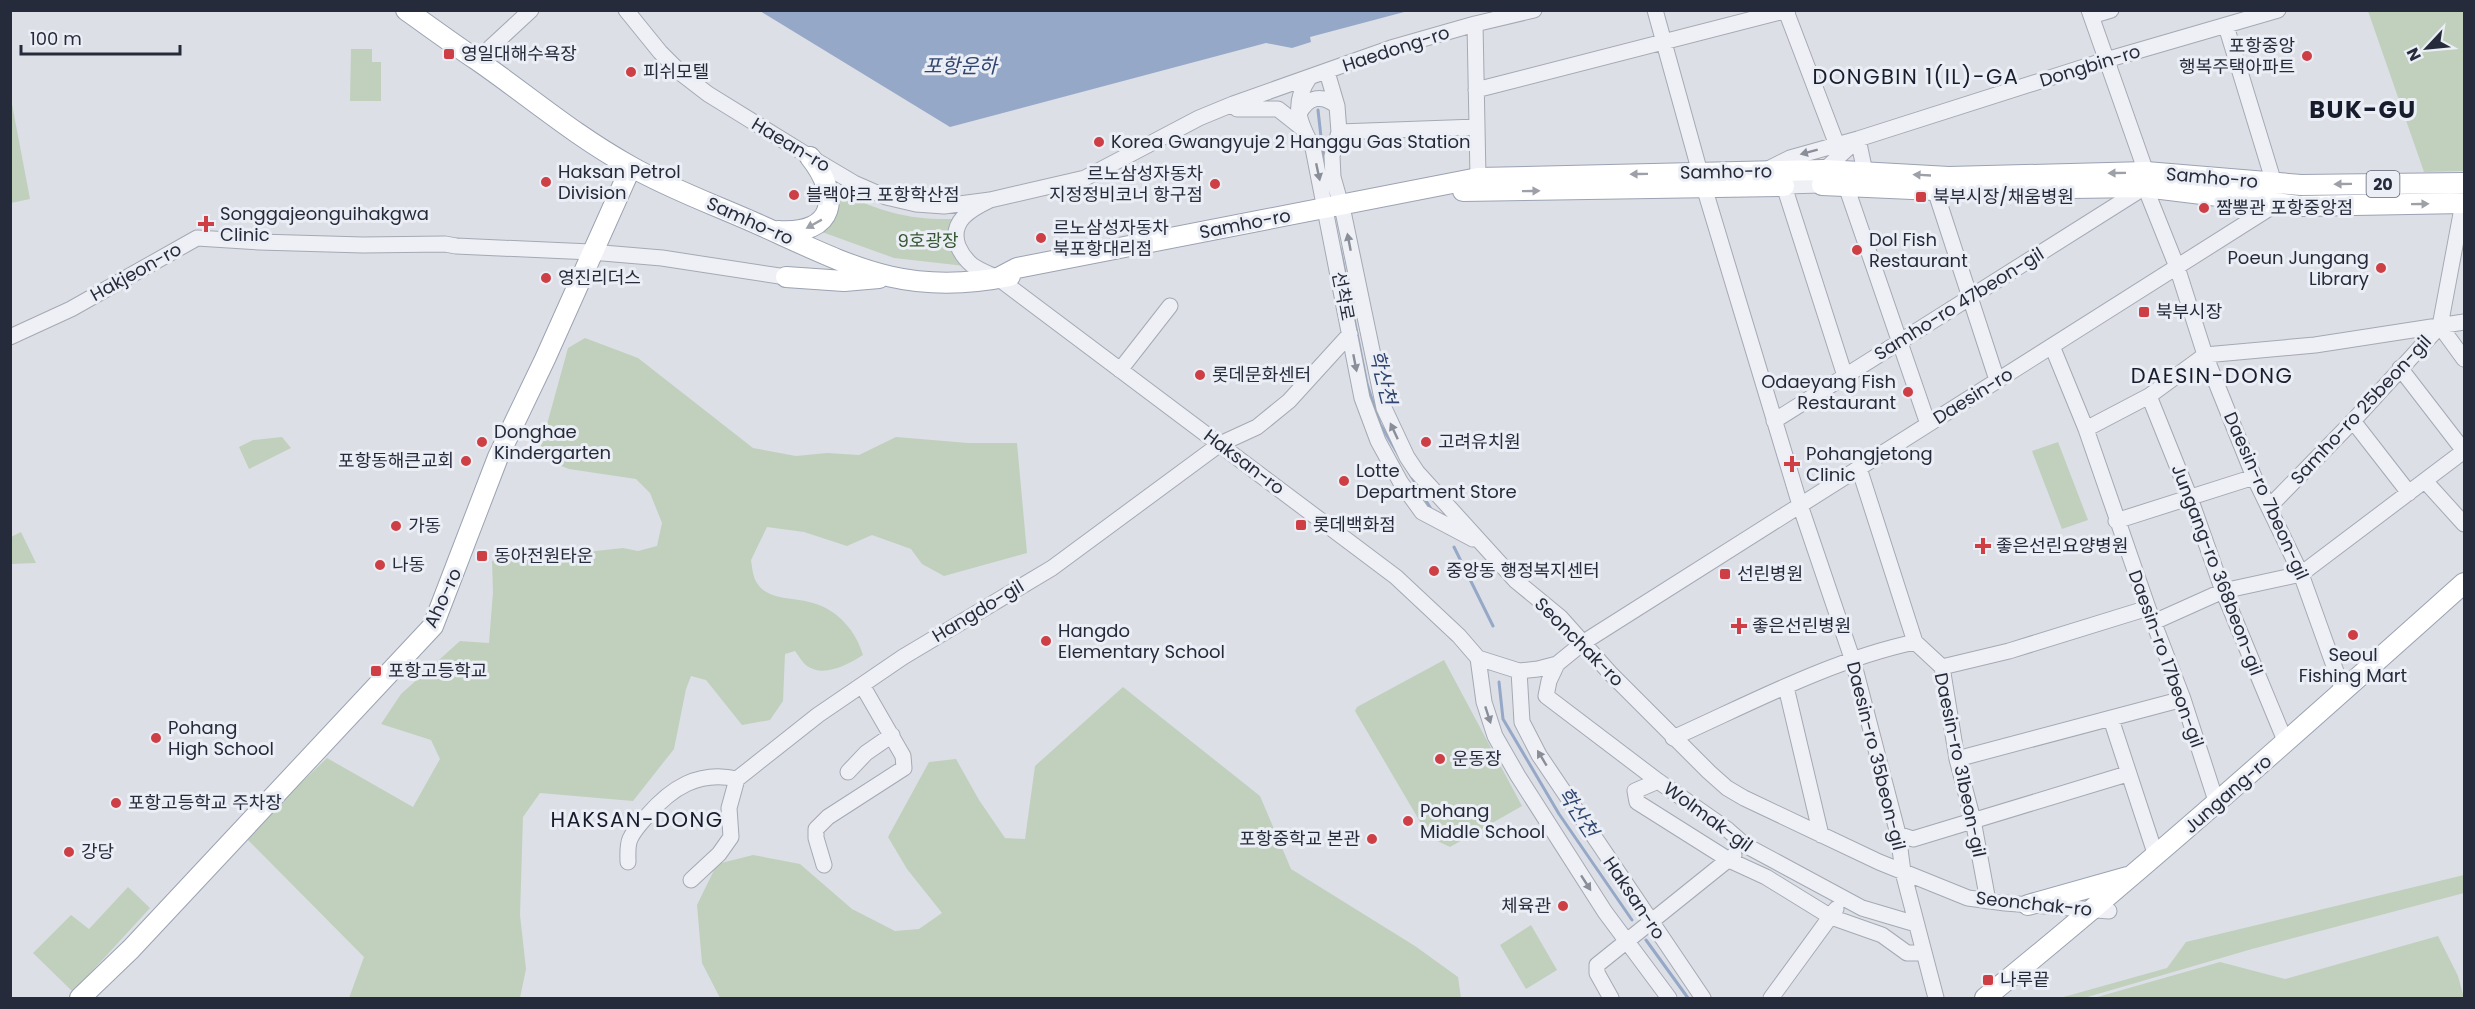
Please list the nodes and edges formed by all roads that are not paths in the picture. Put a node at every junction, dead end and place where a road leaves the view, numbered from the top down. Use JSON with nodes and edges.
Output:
{"nodes":[{"id":1,"x":406,"y":10,"type":"edge"},
{"id":2,"x":531,"y":10,"type":"edge"},
{"id":3,"x":626,"y":10,"type":"edge"},
{"id":4,"x":1534,"y":10,"type":"edge"},
{"id":5,"x":1655,"y":10,"type":"edge"},
{"id":6,"x":2111,"y":10,"type":"edge"},
{"id":7,"x":1787,"y":11,"type":"edge"},
{"id":8,"x":2273,"y":11,"type":"edge"},
{"id":9,"x":2090,"y":13,"type":"edge"},
{"id":10,"x":1475,"y":24,"type":"junction"},
{"id":11,"x":2226,"y":26,"type":"junction"},
{"id":12,"x":1665,"y":42,"type":"junction"},
{"id":13,"x":477,"y":60,"type":"junction"},
{"id":14,"x":2106,"y":60,"type":"junction"},
{"id":15,"x":1327,"y":72,"type":"junction"},
{"id":16,"x":1309,"y":78,"type":"junction"},
{"id":17,"x":1476,"y":90,"type":"junction"},
{"id":18,"x":1337,"y":106,"type":"junction"},
{"id":19,"x":1219,"y":110,"type":"junction"},
{"id":20,"x":1301,"y":121,"type":"junction"},
{"id":21,"x":1477,"y":127,"type":"junction"},
{"id":22,"x":1339,"y":132,"type":"junction"},
{"id":23,"x":1858,"y":140,"type":"junction"},
{"id":24,"x":1837,"y":145,"type":"junction"},
{"id":25,"x":810,"y":157,"type":"junction"},
{"id":26,"x":631,"y":167,"type":"junction"},
{"id":27,"x":1762,"y":172,"type":"junction"},
{"id":28,"x":1865,"y":172,"type":"junction"},
{"id":29,"x":1478,"y":178,"type":"junction"},
{"id":30,"x":1823,"y":178,"type":"junction"},
{"id":31,"x":2145,"y":179,"type":"junction"},
{"id":32,"x":1703,"y":180,"type":"junction"},
{"id":33,"x":2274,"y":183,"type":"junction"},
{"id":34,"x":2464,"y":183,"type":"edge"},
{"id":35,"x":2301,"y":185,"type":"junction"},
{"id":36,"x":1784,"y":186,"type":"junction"},
{"id":37,"x":1846,"y":186,"type":"junction"},
{"id":38,"x":1935,"y":190,"type":"junction"},
{"id":39,"x":990,"y":200,"type":"junction"},
{"id":40,"x":2464,"y":203,"type":"edge"},
{"id":41,"x":2277,"y":204,"type":"junction"},
{"id":42,"x":1335,"y":212,"type":"junction"},
{"id":43,"x":770,"y":230,"type":"junction"},
{"id":44,"x":591,"y":252,"type":"junction"},
{"id":45,"x":2177,"y":267,"type":"junction"},
{"id":46,"x":786,"y":277,"type":"junction"},
{"id":47,"x":887,"y":278,"type":"junction"},
{"id":48,"x":998,"y":278,"type":"junction"},
{"id":49,"x":1970,"y":298,"type":"junction"},
{"id":50,"x":1170,"y":306,"type":"dead end"},
{"id":51,"x":2464,"y":322,"type":"edge"},
{"id":52,"x":2440,"y":326,"type":"junction"},
{"id":53,"x":1350,"y":334,"type":"junction"},
{"id":54,"x":10,"y":337,"type":"edge"},
{"id":55,"x":1900,"y":341,"type":"junction"},
{"id":56,"x":2052,"y":346,"type":"junction"},
{"id":57,"x":2205,"y":355,"type":"junction"},
{"id":58,"x":2464,"y":359,"type":"edge"},
{"id":59,"x":2400,"y":368,"type":"junction"},
{"id":60,"x":1120,"y":370,"type":"junction"},
{"id":61,"x":1845,"y":376,"type":"junction"},
{"id":62,"x":1997,"y":381,"type":"junction"},
{"id":63,"x":2149,"y":396,"type":"junction"},
{"id":64,"x":1774,"y":421,"type":"junction"},
{"id":65,"x":2354,"y":421,"type":"junction"},
{"id":66,"x":1928,"y":424,"type":"junction"},
{"id":67,"x":2085,"y":429,"type":"junction"},
{"id":68,"x":1220,"y":444,"type":"junction"},
{"id":69,"x":2464,"y":451,"type":"edge"},
{"id":70,"x":1859,"y":468,"type":"junction"},
{"id":71,"x":2254,"y":477,"type":"junction"},
{"id":72,"x":2427,"y":482,"type":"junction"},
{"id":73,"x":2409,"y":493,"type":"junction"},
{"id":74,"x":2190,"y":498,"type":"junction"},
{"id":75,"x":1800,"y":505,"type":"junction"},
{"id":76,"x":2270,"y":506,"type":"junction"},
{"id":77,"x":2116,"y":521,"type":"junction"},
{"id":78,"x":2464,"y":524,"type":"edge"},
{"id":79,"x":1480,"y":543,"type":"junction"},
{"id":80,"x":2301,"y":574,"type":"junction"},
{"id":81,"x":2464,"y":583,"type":"edge"},
{"id":82,"x":2223,"y":591,"type":"junction"},
{"id":83,"x":2464,"y":597,"type":"edge"},
{"id":84,"x":2151,"y":615,"type":"junction"},
{"id":85,"x":1584,"y":642,"type":"junction"},
{"id":86,"x":1915,"y":642,"type":"junction"},
{"id":87,"x":1478,"y":658,"type":"junction"},
{"id":88,"x":1853,"y":661,"type":"junction"},
{"id":89,"x":1557,"y":664,"type":"junction"},
{"id":90,"x":1942,"y":667,"type":"junction"},
{"id":91,"x":1519,"y":671,"type":"junction"},
{"id":92,"x":862,"y":685,"type":"junction"},
{"id":93,"x":1786,"y":687,"type":"junction"},
{"id":94,"x":2343,"y":691,"type":"junction"},
{"id":95,"x":2183,"y":699,"type":"junction"},
{"id":96,"x":2111,"y":719,"type":"junction"},
{"id":97,"x":892,"y":735,"type":"junction"},
{"id":98,"x":1673,"y":738,"type":"junction"},
{"id":99,"x":2286,"y":744,"type":"junction"},
{"id":100,"x":1957,"y":759,"type":"junction"},
{"id":101,"x":848,"y":772,"type":"dead end"},
{"id":102,"x":2127,"y":774,"type":"junction"},
{"id":103,"x":737,"y":779,"type":"junction"},
{"id":104,"x":1658,"y":781,"type":"junction"},
{"id":105,"x":2217,"y":804,"type":"junction"},
{"id":106,"x":1973,"y":820,"type":"junction"},
{"id":107,"x":1898,"y":834,"type":"junction"},
{"id":108,"x":1821,"y":835,"type":"junction"},
{"id":109,"x":1745,"y":845,"type":"junction"},
{"id":110,"x":2156,"y":856,"type":"junction"},
{"id":111,"x":1729,"y":860,"type":"junction"},
{"id":112,"x":627,"y":862,"type":"dead end"},
{"id":113,"x":824,"y":865,"type":"dead end"},
{"id":114,"x":1903,"y":872,"type":"junction"},
{"id":115,"x":2136,"y":874,"type":"junction"},
{"id":116,"x":691,"y":880,"type":"dead end"},
{"id":117,"x":1843,"y":899,"type":"junction"},
{"id":118,"x":1988,"y":901,"type":"junction"},
{"id":119,"x":2028,"y":905,"type":"junction"},
{"id":120,"x":2102,"y":910,"type":"junction"},
{"id":121,"x":1831,"y":917,"type":"junction"},
{"id":122,"x":1649,"y":921,"type":"junction"},
{"id":123,"x":1916,"y":924,"type":"junction"},
{"id":124,"x":1625,"y":942,"type":"junction"},
{"id":125,"x":1923,"y":953,"type":"junction"},
{"id":126,"x":80,"y":999,"type":"edge"},
{"id":127,"x":1611,"y":999,"type":"edge"},
{"id":128,"x":1669,"y":999,"type":"edge"},
{"id":129,"x":1703,"y":999,"type":"edge"},
{"id":130,"x":1771,"y":999,"type":"edge"},
{"id":131,"x":1936,"y":999,"type":"edge"},
{"id":132,"x":1985,"y":999,"type":"edge"},
{"id":133,"x":1998,"y":999,"type":"edge"}],
"edges":[{"from":1,"to":13,"type":"main road","name":"Samho-ro"},
{"from":2,"to":13,"type":"street"},
{"from":3,"to":25,"type":"street","name":"Haean-ro"},
{"from":4,"to":10,"type":"street","name":"Haedong-ro"},
{"from":5,"to":12,"type":"street","name":"Daesin-ro 35beon-gil"},
{"from":6,"to":9,"type":"street"},
{"from":7,"to":12,"type":"street"},
{"from":7,"to":24,"type":"street"},
{"from":8,"to":11,"type":"street","name":"Dongbin-ro"},
{"from":9,"to":14,"type":"street","name":"Daesin-ro 7beon-gil"},
{"from":10,"to":15,"type":"street","name":"Haedong-ro"},
{"from":10,"to":17,"type":"street"},
{"from":11,"to":14,"type":"street","name":"Dongbin-ro"},
{"from":11,"to":33,"type":"street"},
{"from":12,"to":17,"type":"street"},
{"from":12,"to":32,"type":"street","name":"Daesin-ro 35beon-gil"},
{"from":13,"to":26,"type":"main road","name":"Samho-ro"},
{"from":14,"to":23,"type":"street","name":"Dongbin-ro"},
{"from":14,"to":31,"type":"street","name":"Daesin-ro 7beon-gil"},
{"from":15,"to":16,"type":"street","name":"Haedong-ro"},
{"from":15,"to":18,"type":"street","name":"Seonchak-ro"},
{"from":16,"to":19,"type":"street","name":"Haedong-ro"},
{"from":16,"to":20,"type":"street"},
{"from":17,"to":21,"type":"street"},
{"from":18,"to":20,"type":"street"},
{"from":18,"to":22,"type":"street","name":"Seonchak-ro"},
{"from":19,"to":20,"type":"street"},
{"from":19,"to":39,"type":"street","name":"Haedong-ro"},
{"from":20,"to":42,"type":"street","name":"선착로","one_way":true},
{"from":21,"to":22,"type":"street"},
{"from":21,"to":29,"type":"street"},
{"from":22,"to":42,"type":"street","name":"Seonchak-ro"},
{"from":23,"to":24,"type":"street"},
{"from":23,"to":28,"type":"street"},
{"from":23,"to":30,"type":"street","name":"Dongbin-ro"},
{"from":24,"to":27,"type":"street","one_way":true},
{"from":25,"to":39,"type":"street","name":"Haean-ro"},
{"from":25,"to":43,"type":"main road","one_way":true},
{"from":26,"to":43,"type":"main road","name":"Samho-ro"},
{"from":26,"to":44,"type":"main road","name":"Aho-ro"},
{"from":27,"to":30,"type":"main road","name":"Samho-ro"},
{"from":27,"to":32,"type":"main road","name":"Samho-ro"},
{"from":28,"to":30,"type":"main road","name":"Samho-ro"},
{"from":31,"to":28,"type":"main road","name":"Samho-ro","one_way":true},
{"from":32,"to":29,"type":"main road","name":"Samho-ro","one_way":true},
{"from":29,"to":42,"type":"main road","name":"Samho-ro"},
{"from":30,"to":36,"type":"street","name":"Samho-ro"},
{"from":30,"to":37,"type":"main road","name":"Samho-ro"},
{"from":31,"to":33,"type":"main road","name":"Samho-ro"},
{"from":31,"to":38,"type":"main road","name":"Samho-ro"},
{"from":31,"to":41,"type":"main road","name":"Samho-ro"},
{"from":31,"to":45,"type":"street","name":"Daesin-ro 7beon-gil"},
{"from":31,"to":49,"type":"street","name":"Samho-ro 47beon-gil"},
{"from":32,"to":36,"type":"main road","name":"Samho-ro"},
{"from":42,"to":32,"type":"main road","name":"Samho-ro","one_way":true},
{"from":32,"to":64,"type":"street","name":"Daesin-ro 35beon-gil"},
{"from":33,"to":35,"type":"main road","name":"Samho-ro"},
{"from":34,"to":35,"type":"main road","name":"Samho-ro","number":"20","one_way":true},
{"from":35,"to":41,"type":"street","name":"Daesin-ro"},
{"from":36,"to":61,"type":"street"},
{"from":37,"to":38,"type":"main road","name":"Samho-ro"},
{"from":37,"to":55,"type":"street"},
{"from":38,"to":49,"type":"street"},
{"from":39,"to":48,"type":"street","name":"Haksan-ro"},
{"from":41,"to":40,"type":"main road","name":"Samho-ro","one_way":true},
{"from":40,"to":52,"type":"street","name":"Samho-ro 25beon-gil"},
{"from":41,"to":45,"type":"street","name":"Daesin-ro"},
{"from":42,"to":48,"type":"main road","name":"Samho-ro"},
{"from":42,"to":53,"type":"street","name":"선착로"},
{"from":79,"to":42,"type":"street","name":"Seonchak-ro","one_way":true},
{"from":43,"to":46,"type":"main road"},
{"from":43,"to":47,"type":"main road","name":"Samho-ro"},
{"from":44,"to":46,"type":"street","name":"Hakjeon-ro"},
{"from":44,"to":54,"type":"street","name":"Hakjeon-ro"},
{"from":44,"to":126,"type":"main road","name":"Aho-ro"},
{"from":45,"to":56,"type":"street","name":"Daesin-ro"},
{"from":45,"to":57,"type":"street","name":"Daesin-ro 7beon-gil"},
{"from":46,"to":47,"type":"main road"},
{"from":47,"to":48,"type":"main road","name":"Samho-ro"},
{"from":48,"to":60,"type":"street","name":"Haksan-ro"},
{"from":49,"to":55,"type":"street","name":"Samho-ro 47beon-gil"},
{"from":49,"to":62,"type":"street"},
{"from":50,"to":60,"type":"street"},
{"from":51,"to":52,"type":"street"},
{"from":52,"to":57,"type":"street"},
{"from":52,"to":58,"type":"street"},
{"from":52,"to":59,"type":"street","name":"Samho-ro 25beon-gil"},
{"from":53,"to":68,"type":"street","name":"Hangdo-gil"},
{"from":53,"to":79,"type":"street","name":"선착로","one_way":true},
{"from":55,"to":61,"type":"street","name":"Samho-ro 47beon-gil"},
{"from":55,"to":66,"type":"street"},
{"from":56,"to":62,"type":"street","name":"Daesin-ro"},
{"from":56,"to":67,"type":"street","name":"Daesin-ro 17beon-gil"},
{"from":57,"to":63,"type":"street"},
{"from":57,"to":71,"type":"street","name":"Daesin-ro 7beon-gil"},
{"from":59,"to":65,"type":"street","name":"Samho-ro 25beon-gil"},
{"from":59,"to":69,"type":"street"},
{"from":60,"to":68,"type":"street","name":"Haksan-ro"},
{"from":61,"to":64,"type":"street","name":"Samho-ro 47beon-gil"},
{"from":62,"to":66,"type":"street","name":"Daesin-ro"},
{"from":63,"to":67,"type":"street"},
{"from":63,"to":74,"type":"street","name":"Jungang-ro 368beon-gil"},
{"from":64,"to":75,"type":"street","name":"Daesin-ro 35beon-gil"},
{"from":65,"to":73,"type":"street"},
{"from":65,"to":76,"type":"street","name":"Samho-ro 25beon-gil"},
{"from":66,"to":70,"type":"street","name":"Daesin-ro"},
{"from":67,"to":77,"type":"street","name":"Daesin-ro 17beon-gil"},
{"from":68,"to":87,"type":"street","name":"Haksan-ro"},
{"from":68,"to":92,"type":"street","name":"Hangdo-gil"},
{"from":69,"to":72,"type":"street"},
{"from":70,"to":75,"type":"street","name":"Daesin-ro"},
{"from":70,"to":86,"type":"street","name":"Daesin-ro 31beon-gil"},
{"from":71,"to":74,"type":"street"},
{"from":71,"to":76,"type":"street","name":"Daesin-ro 7beon-gil"},
{"from":72,"to":73,"type":"street"},
{"from":72,"to":78,"type":"street"},
{"from":73,"to":80,"type":"street"},
{"from":74,"to":77,"type":"street"},
{"from":74,"to":82,"type":"street","name":"Jungang-ro 368beon-gil"},
{"from":75,"to":85,"type":"street","name":"Daesin-ro"},
{"from":75,"to":88,"type":"street","name":"Daesin-ro 35beon-gil"},
{"from":76,"to":80,"type":"street","name":"Daesin-ro 7beon-gil"},
{"from":77,"to":84,"type":"street","name":"Daesin-ro 17beon-gil"},
{"from":79,"to":85,"type":"street","name":"Seonchak-ro"},
{"from":80,"to":82,"type":"street"},
{"from":80,"to":94,"type":"street","name":"Daesin-ro 7beon-gil"},
{"from":81,"to":94,"type":"main road","name":"Jungang-ro"},
{"from":82,"to":84,"type":"street"},
{"from":82,"to":99,"type":"street","name":"Jungang-ro 368beon-gil"},
{"from":83,"to":120,"type":"main road","name":"Jungang-ro"},
{"from":84,"to":90,"type":"street"},
{"from":84,"to":95,"type":"street","name":"Daesin-ro 17beon-gil"},
{"from":85,"to":89,"type":"street","name":"Daesin-ro"},
{"from":85,"to":98,"type":"street","name":"Seonchak-ro"},
{"from":86,"to":88,"type":"street"},
{"from":86,"to":90,"type":"street","name":"Daesin-ro 31beon-gil"},
{"from":87,"to":91,"type":"street"},
{"from":87,"to":124,"type":"street","name":"Haksan-ro","one_way":true},
{"from":88,"to":93,"type":"street"},
{"from":88,"to":107,"type":"street","name":"Daesin-ro 35beon-gil"},
{"from":89,"to":91,"type":"street","name":"Daesin-ro"},
{"from":89,"to":104,"type":"street","name":"Wolmak-gil"},
{"from":90,"to":100,"type":"street","name":"Daesin-ro 31beon-gil"},
{"from":122,"to":91,"type":"street","name":"Haksan-ro","one_way":true},
{"from":92,"to":97,"type":"street"},
{"from":92,"to":103,"type":"street","name":"Hangdo-gil"},
{"from":93,"to":98,"type":"street"},
{"from":93,"to":108,"type":"street"},
{"from":94,"to":99,"type":"main road","name":"Jungang-ro"},
{"from":95,"to":96,"type":"street"},
{"from":95,"to":105,"type":"street","name":"Daesin-ro 17beon-gil"},
{"from":96,"to":100,"type":"street"},
{"from":96,"to":102,"type":"street"},
{"from":97,"to":101,"type":"street"},
{"from":97,"to":113,"type":"street"},
{"from":98,"to":108,"type":"street","name":"Seonchak-ro"},
{"from":99,"to":105,"type":"main road","name":"Jungang-ro"},
{"from":100,"to":106,"type":"street","name":"Daesin-ro 31beon-gil"},
{"from":102,"to":106,"type":"street"},
{"from":102,"to":110,"type":"street"},
{"from":103,"to":112,"type":"street"},
{"from":103,"to":116,"type":"street"},
{"from":104,"to":109,"type":"street","name":"Wolmak-gil"},
{"from":104,"to":111,"type":"street"},
{"from":105,"to":110,"type":"main road","name":"Jungang-ro"},
{"from":106,"to":107,"type":"street"},
{"from":106,"to":118,"type":"street","name":"Daesin-ro 31beon-gil"},
{"from":107,"to":114,"type":"street","name":"Daesin-ro 35beon-gil"},
{"from":108,"to":114,"type":"street","name":"Seonchak-ro"},
{"from":109,"to":111,"type":"street"},
{"from":109,"to":117,"type":"street","name":"Wolmak-gil"},
{"from":110,"to":115,"type":"main road","name":"Jungang-ro"},
{"from":111,"to":121,"type":"street"},
{"from":111,"to":122,"type":"street"},
{"from":114,"to":118,"type":"street","name":"Seonchak-ro"},
{"from":114,"to":123,"type":"street","name":"Daesin-ro 35beon-gil"},
{"from":115,"to":119,"type":"main road"},
{"from":115,"to":120,"type":"main road","name":"Jungang-ro"},
{"from":117,"to":121,"type":"street"},
{"from":117,"to":123,"type":"street","name":"Wolmak-gil"},
{"from":118,"to":119,"type":"street","name":"Seonchak-ro"},
{"from":119,"to":120,"type":"street","name":"Seonchak-ro"},
{"from":120,"to":132,"type":"main road","name":"Jungang-ro"},
{"from":120,"to":133,"type":"main road","name":"Jungang-ro"},
{"from":121,"to":125,"type":"street"},
{"from":121,"to":130,"type":"street"},
{"from":122,"to":124,"type":"street"},
{"from":122,"to":129,"type":"street","name":"Haksan-ro"},
{"from":123,"to":125,"type":"street","name":"Daesin-ro 35beon-gil"},
{"from":124,"to":127,"type":"street"},
{"from":124,"to":128,"type":"street","name":"Haksan-ro"},
{"from":125,"to":131,"type":"street","name":"Daesin-ro 35beon-gil"}]}
